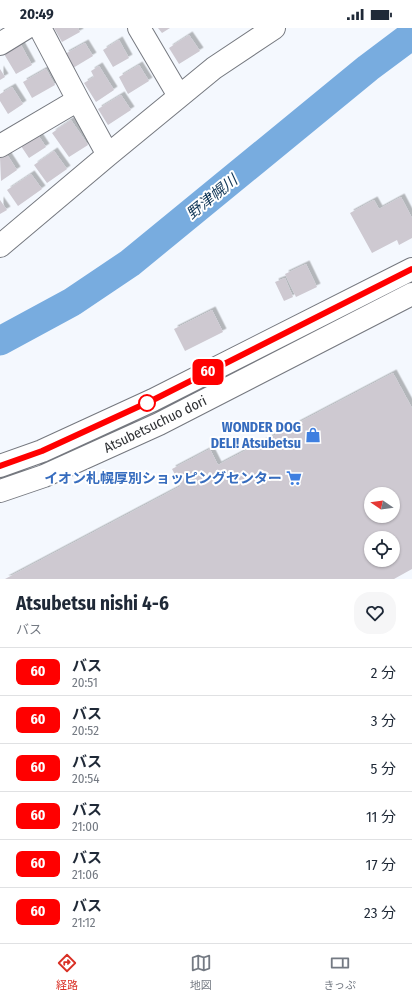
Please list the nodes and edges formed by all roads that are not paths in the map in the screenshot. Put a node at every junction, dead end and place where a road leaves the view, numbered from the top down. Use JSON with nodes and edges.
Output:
{"nodes":[{"id":1,"x":26,"y":28,"type":"edge"},
{"id":2,"x":40,"y":28,"type":"edge"},
{"id":3,"x":139,"y":28,"type":"edge"},
{"id":4,"x":274,"y":28,"type":"edge"},
{"id":5,"x":0,"y":44,"type":"edge"},
{"id":6,"x":179,"y":96,"type":"junction"},
{"id":7,"x":78,"y":100,"type":"junction"},
{"id":8,"x":0,"y":146,"type":"edge"},
{"id":9,"x":108,"y":155,"type":"junction"},
{"id":10,"x":0,"y":246,"type":"edge"},
{"id":11,"x":412,"y":269,"type":"edge"},
{"id":12,"x":412,"y":294,"type":"edge"},
{"id":13,"x":0,"y":466,"type":"edge"},
{"id":14,"x":0,"y":491,"type":"edge"}],
"edges":[{"from":1,"to":5,"type":"street"},
{"from":2,"to":7,"type":"street"},
{"from":3,"to":6,"type":"street"},
{"from":4,"to":6,"type":"street"},
{"from":6,"to":9,"type":"street"},
{"from":7,"to":8,"type":"street"},
{"from":7,"to":9,"type":"street"},
{"from":9,"to":10,"type":"street"},
{"from":11,"to":13,"type":"street","name":"Atsubetsuchuo dori"},
{"from":12,"to":14,"type":"street","name":"Atsubetsuchuo dori"}]}
